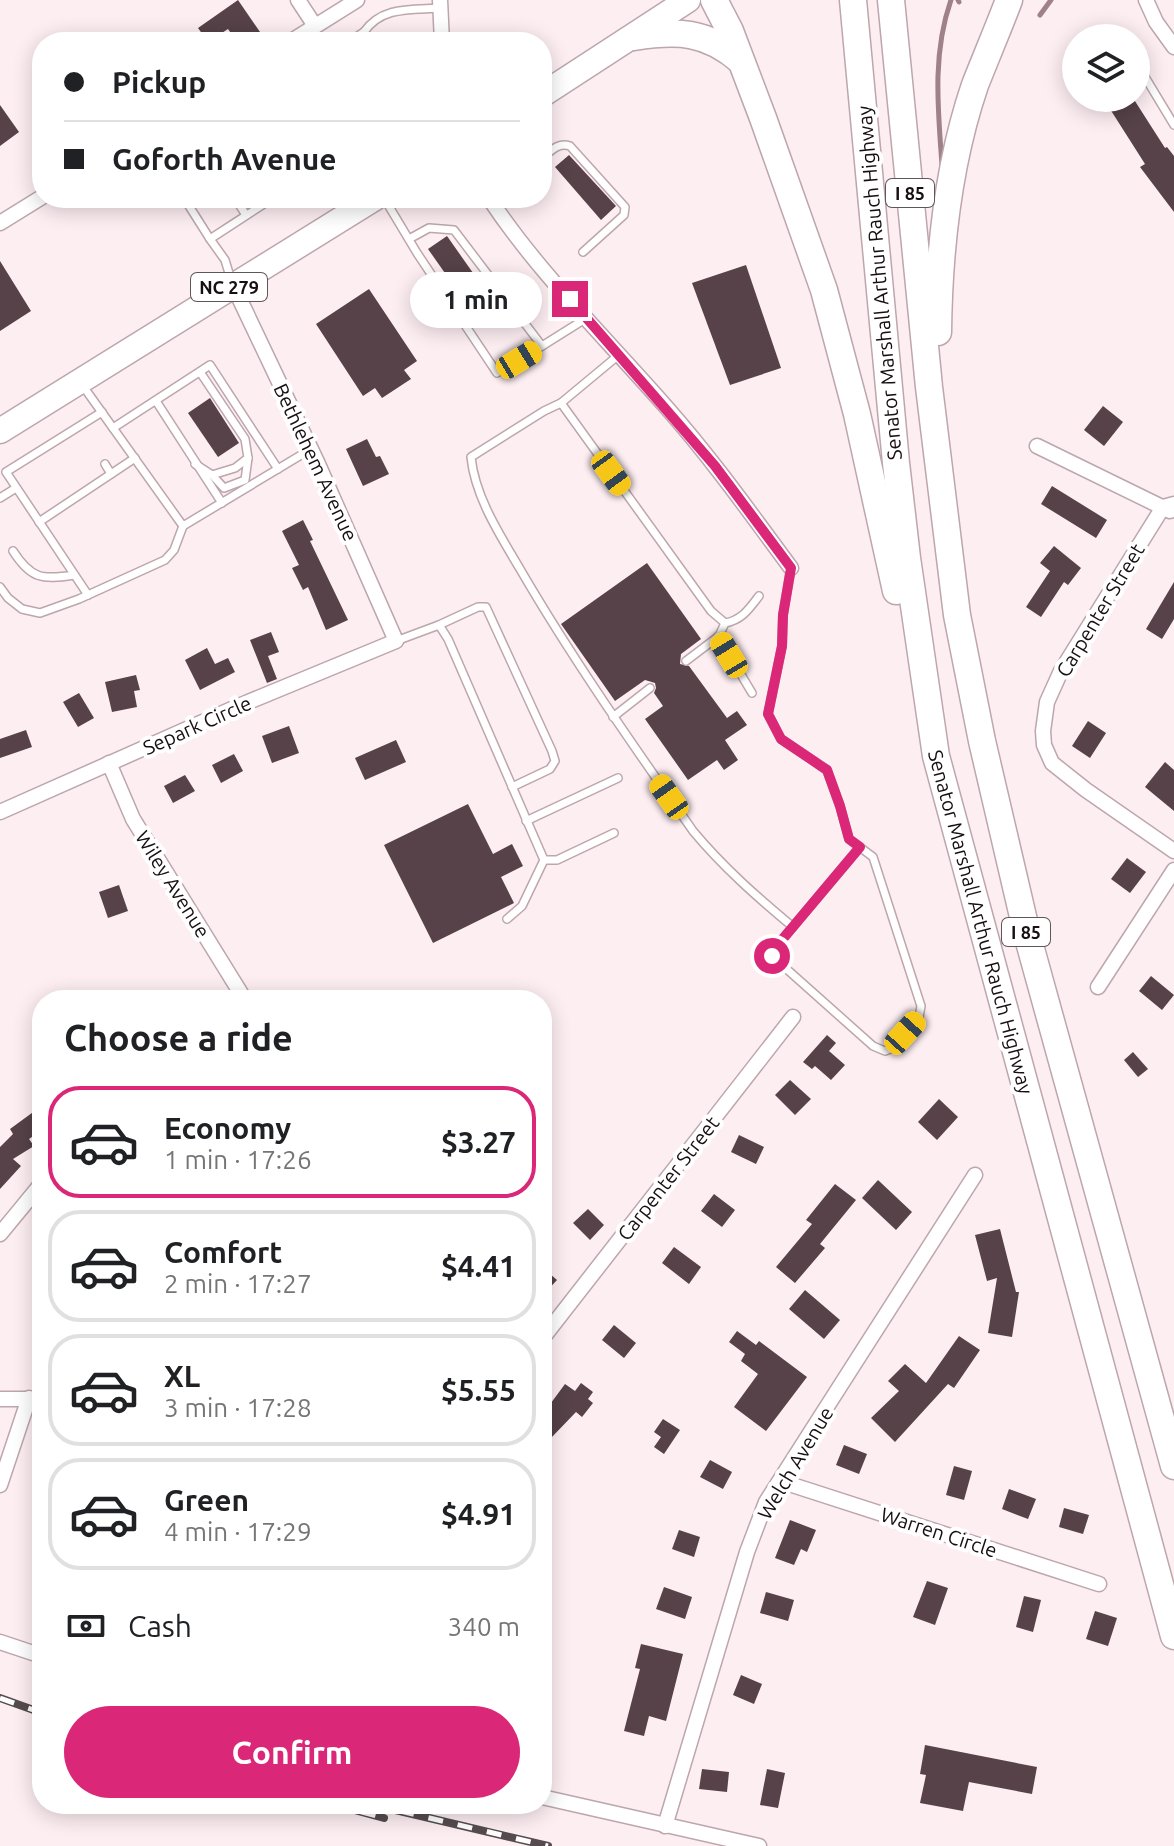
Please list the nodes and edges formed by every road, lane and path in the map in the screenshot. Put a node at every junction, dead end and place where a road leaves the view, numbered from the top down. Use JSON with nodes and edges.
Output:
{"nodes":[{"id":1,"x":298,"y":0,"type":"edge"},
{"id":2,"x":357,"y":0,"type":"edge"},
{"id":3,"x":688,"y":0,"type":"edge"},
{"id":4,"x":714,"y":0,"type":"edge"},
{"id":5,"x":853,"y":0,"type":"edge"},
{"id":6,"x":891,"y":0,"type":"edge"},
{"id":7,"x":1009,"y":0,"type":"edge"},
{"id":8,"x":1150,"y":1,"type":"edge"},
{"id":9,"x":440,"y":4,"type":"edge"},
{"id":10,"x":440,"y":25,"type":"junction"},
{"id":11,"x":315,"y":26,"type":"junction"},
{"id":12,"x":306,"y":32,"type":"edge"},
{"id":13,"x":364,"y":32,"type":"edge"},
{"id":14,"x":441,"y":32,"type":"edge"},
{"id":15,"x":444,"y":32,"type":"edge"},
{"id":16,"x":634,"y":37,"type":"junction"},
{"id":17,"x":1174,"y":47,"type":"edge"},
{"id":18,"x":741,"y":61,"type":"junction"},
{"id":19,"x":1150,"y":85,"type":"edge"},
{"id":20,"x":552,"y":89,"type":"edge"},
{"id":21,"x":1174,"y":125,"type":"edge"},
{"id":22,"x":552,"y":150,"type":"edge"},
{"id":23,"x":32,"y":203,"type":"edge"},
{"id":24,"x":190,"y":208,"type":"edge"},
{"id":25,"x":241,"y":208,"type":"edge"},
{"id":26,"x":257,"y":208,"type":"edge"},
{"id":27,"x":359,"y":208,"type":"edge"},
{"id":28,"x":390,"y":208,"type":"edge"},
{"id":29,"x":496,"y":208,"type":"edge"},
{"id":30,"x":246,"y":215,"type":"junction"},
{"id":31,"x":0,"y":223,"type":"edge"},
{"id":32,"x":210,"y":239,"type":"junction"},
{"id":33,"x":409,"y":239,"type":"junction"},
{"id":34,"x":583,"y":252,"type":"dead end"},
{"id":35,"x":233,"y":285,"type":"junction"},
{"id":36,"x":587,"y":318,"type":"junction"},
{"id":37,"x":542,"y":346,"type":"junction"},
{"id":38,"x":620,"y":354,"type":"junction"},
{"id":39,"x":200,"y":372,"type":"junction"},
{"id":40,"x":80,"y":381,"type":"junction"},
{"id":41,"x":929,"y":387,"type":"junction"},
{"id":42,"x":156,"y":401,"type":"junction"},
{"id":43,"x":561,"y":403,"type":"junction"},
{"id":44,"x":102,"y":412,"type":"junction"},
{"id":45,"x":79,"y":427,"type":"junction"},
{"id":46,"x":113,"y":428,"type":"junction"},
{"id":47,"x":0,"y":431,"type":"edge"},
{"id":48,"x":85,"y":436,"type":"dead end"},
{"id":49,"x":58,"y":439,"type":"junction"},
{"id":50,"x":1037,"y":446,"type":"dead end"},
{"id":51,"x":65,"y":449,"type":"dead end"},
{"id":52,"x":311,"y":449,"type":"junction"},
{"id":53,"x":35,"y":454,"type":"junction"},
{"id":54,"x":135,"y":458,"type":"junction"},
{"id":55,"x":248,"y":458,"type":"junction"},
{"id":56,"x":42,"y":464,"type":"dead end"},
{"id":57,"x":105,"y":464,"type":"dead end"},
{"id":58,"x":195,"y":464,"type":"junction"},
{"id":59,"x":278,"y":469,"type":"junction"},
{"id":60,"x":111,"y":474,"type":"junction"},
{"id":61,"x":212,"y":475,"type":"junction"},
{"id":62,"x":84,"y":479,"type":"dead end"},
{"id":63,"x":16,"y":488,"type":"junction"},
{"id":64,"x":90,"y":488,"type":"junction"},
{"id":65,"x":61,"y":493,"type":"dead end"},
{"id":66,"x":0,"y":498,"type":"edge"},
{"id":67,"x":68,"y":503,"type":"junction"},
{"id":68,"x":222,"y":503,"type":"junction"},
{"id":69,"x":1170,"y":508,"type":"edge"},
{"id":70,"x":39,"y":522,"type":"junction"},
{"id":71,"x":183,"y":526,"type":"junction"},
{"id":72,"x":13,"y":551,"type":"dead end"},
{"id":73,"x":791,"y":568,"type":"joint"},
{"id":74,"x":74,"y":575,"type":"junction"},
{"id":75,"x":0,"y":587,"type":"edge"},
{"id":76,"x":88,"y":595,"type":"junction"},
{"id":77,"x":759,"y":596,"type":"dead end"},
{"id":78,"x":725,"y":623,"type":"junction"},
{"id":79,"x":439,"y":625,"type":"junction"},
{"id":80,"x":718,"y":636,"type":"junction"},
{"id":81,"x":396,"y":641,"type":"junction"},
{"id":82,"x":686,"y":661,"type":"dead end"},
{"id":83,"x":650,"y":688,"type":"dead end"},
{"id":84,"x":752,"y":693,"type":"dead end"},
{"id":85,"x":613,"y":717,"type":"junction"},
{"id":86,"x":936,"y":756,"type":"junction"},
{"id":87,"x":109,"y":763,"type":"junction"},
{"id":88,"x":618,"y":778,"type":"dead end"},
{"id":89,"x":512,"y":787,"type":"junction"},
{"id":90,"x":0,"y":812,"type":"edge"},
{"id":91,"x":526,"y":821,"type":"junction"},
{"id":92,"x":614,"y":833,"type":"dead end"},
{"id":93,"x":860,"y":847,"type":"junction"},
{"id":94,"x":1174,"y":851,"type":"edge"},
{"id":95,"x":544,"y":860,"type":"junction"},
{"id":96,"x":1174,"y":870,"type":"edge"},
{"id":97,"x":507,"y":919,"type":"dead end"},
{"id":98,"x":793,"y":927,"type":"junction"},
{"id":99,"x":1098,"y":987,"type":"dead end"},
{"id":100,"x":239,"y":990,"type":"edge"},
{"id":101,"x":793,"y":1017,"type":"dead end"},
{"id":102,"x":975,"y":1175,"type":"dead end"},
{"id":103,"x":32,"y":1195,"type":"edge"},
{"id":104,"x":0,"y":1234,"type":"edge"},
{"id":105,"x":552,"y":1326,"type":"edge"},
{"id":106,"x":0,"y":1399,"type":"edge"},
{"id":107,"x":32,"y":1399,"type":"edge"},
{"id":108,"x":32,"y":1409,"type":"edge"},
{"id":109,"x":1174,"y":1466,"type":"edge"},
{"id":110,"x":780,"y":1481,"type":"junction"},
{"id":111,"x":0,"y":1485,"type":"edge"},
{"id":112,"x":1099,"y":1584,"type":"dead end"},
{"id":113,"x":1174,"y":1636,"type":"edge"},
{"id":114,"x":0,"y":1642,"type":"edge"},
{"id":115,"x":32,"y":1653,"type":"edge"},
{"id":116,"x":552,"y":1799,"type":"edge"},
{"id":117,"x":665,"y":1826,"type":"junction"},
{"id":118,"x":759,"y":1846,"type":"edge"}],
"edges":[{"from":1,"to":11,"type":"street"},
{"from":2,"to":11,"type":"street"},
{"from":3,"to":16,"type":"main road"},
{"from":4,"to":18,"type":"highway"},
{"from":5,"to":86,"type":"highway","name":"Senator Marshall Arthur Rauch Highway","number":"I 85"},
{"from":6,"to":41,"type":"highway","name":"Senator Marshall Arthur Rauch Highway","number":"I 85"},
{"from":7,"to":41,"type":"highway"},
{"from":8,"to":17,"type":"street"},
{"from":9,"to":10,"type":"street"},
{"from":9,"to":13,"type":"lane"},
{"from":10,"to":14,"type":"street"},
{"from":10,"to":15,"type":"street"},
{"from":11,"to":12,"type":"street"},
{"from":16,"to":18,"type":"highway"},
{"from":16,"to":20,"type":"main road"},
{"from":18,"to":86,"type":"highway"},
{"from":19,"to":21,"type":"lane"},
{"from":22,"to":34,"type":"lane"},
{"from":23,"to":31,"type":"street"},
{"from":24,"to":32,"type":"lane"},
{"from":25,"to":30,"type":"lane"},
{"from":26,"to":30,"type":"lane"},
{"from":27,"to":35,"type":"main road","number":"NC 279"},
{"from":28,"to":33,"type":"lane"},
{"from":29,"to":36,"type":"street"},
{"from":30,"to":32,"type":"lane"},
{"from":32,"to":35,"type":"lane"},
{"from":33,"to":37,"type":"lane"},
{"from":33,"to":37,"type":"lane"},
{"from":35,"to":40,"type":"main road","number":"NC 279"},
{"from":35,"to":52,"type":"street","name":"Bethlehem Avenue"},
{"from":36,"to":37,"type":"lane"},
{"from":36,"to":38,"type":"street"},
{"from":38,"to":43,"type":"lane"},
{"from":38,"to":73,"type":"street"},
{"from":39,"to":42,"type":"lane"},
{"from":39,"to":55,"type":"lane"},
{"from":39,"to":59,"type":"lane"},
{"from":40,"to":44,"type":"lane"},
{"from":40,"to":47,"type":"main road","number":"NC 279"},
{"from":41,"to":109,"type":"highway","name":"Senator Marshall Arthur Rauch Highway","number":"I 85"},
{"from":42,"to":46,"type":"lane"},
{"from":42,"to":58,"type":"lane"},
{"from":43,"to":78,"type":"lane"},
{"from":43,"to":85,"type":"lane"},
{"from":44,"to":45,"type":"lane"},
{"from":44,"to":46,"type":"lane"},
{"from":45,"to":48,"type":"lane"},
{"from":45,"to":49,"type":"lane"},
{"from":46,"to":54,"type":"lane"},
{"from":49,"to":51,"type":"lane"},
{"from":49,"to":53,"type":"lane"},
{"from":50,"to":69,"type":"street"},
{"from":52,"to":59,"type":"lane"},
{"from":52,"to":81,"type":"street","name":"Bethlehem Avenue"},
{"from":53,"to":56,"type":"lane"},
{"from":53,"to":63,"type":"lane"},
{"from":54,"to":60,"type":"lane"},
{"from":54,"to":71,"type":"lane"},
{"from":55,"to":61,"type":"lane"},
{"from":55,"to":61,"type":"lane"},
{"from":57,"to":60,"type":"lane"},
{"from":58,"to":61,"type":"lane"},
{"from":58,"to":68,"type":"lane"},
{"from":59,"to":68,"type":"lane"},
{"from":60,"to":64,"type":"lane"},
{"from":62,"to":64,"type":"lane"},
{"from":63,"to":66,"type":"lane"},
{"from":63,"to":70,"type":"lane"},
{"from":64,"to":67,"type":"lane"},
{"from":65,"to":67,"type":"lane"},
{"from":67,"to":70,"type":"lane"},
{"from":68,"to":71,"type":"lane"},
{"from":69,"to":94,"type":"street","name":"Carpenter Street"},
{"from":70,"to":74,"type":"lane"},
{"from":71,"to":76,"type":"lane"},
{"from":72,"to":74,"type":"lane"},
{"from":73,"to":93,"type":"lane"},
{"from":74,"to":76,"type":"lane"},
{"from":75,"to":76,"type":"lane"},
{"from":77,"to":78,"type":"lane"},
{"from":78,"to":80,"type":"lane"},
{"from":79,"to":81,"type":"lane"},
{"from":79,"to":89,"type":"lane"},
{"from":79,"to":89,"type":"lane"},
{"from":80,"to":82,"type":"lane"},
{"from":80,"to":84,"type":"lane"},
{"from":81,"to":87,"type":"street","name":"Separk Circle"},
{"from":83,"to":85,"type":"lane"},
{"from":85,"to":98,"type":"lane"},
{"from":86,"to":113,"type":"highway","name":"Senator Marshall Arthur Rauch Highway","number":"I 85"},
{"from":87,"to":90,"type":"street","name":"Separk Circle"},
{"from":87,"to":100,"type":"street","name":"Wiley Avenue"},
{"from":88,"to":91,"type":"lane"},
{"from":89,"to":91,"type":"lane"},
{"from":91,"to":95,"type":"lane"},
{"from":92,"to":95,"type":"lane"},
{"from":93,"to":98,"type":"lane"},
{"from":93,"to":98,"type":"lane"},
{"from":95,"to":97,"type":"lane"},
{"from":96,"to":99,"type":"street"},
{"from":101,"to":105,"type":"street","name":"Carpenter Street"},
{"from":102,"to":110,"type":"street","name":"Welch Avenue"},
{"from":103,"to":104,"type":"street"},
{"from":106,"to":107,"type":"street"},
{"from":108,"to":111,"type":"street"},
{"from":110,"to":112,"type":"street","name":"Warren Circle"},
{"from":110,"to":117,"type":"street","name":"Welch Avenue"},
{"from":114,"to":115,"type":"street"},
{"from":116,"to":117,"type":"street"},
{"from":117,"to":118,"type":"street"}]}
